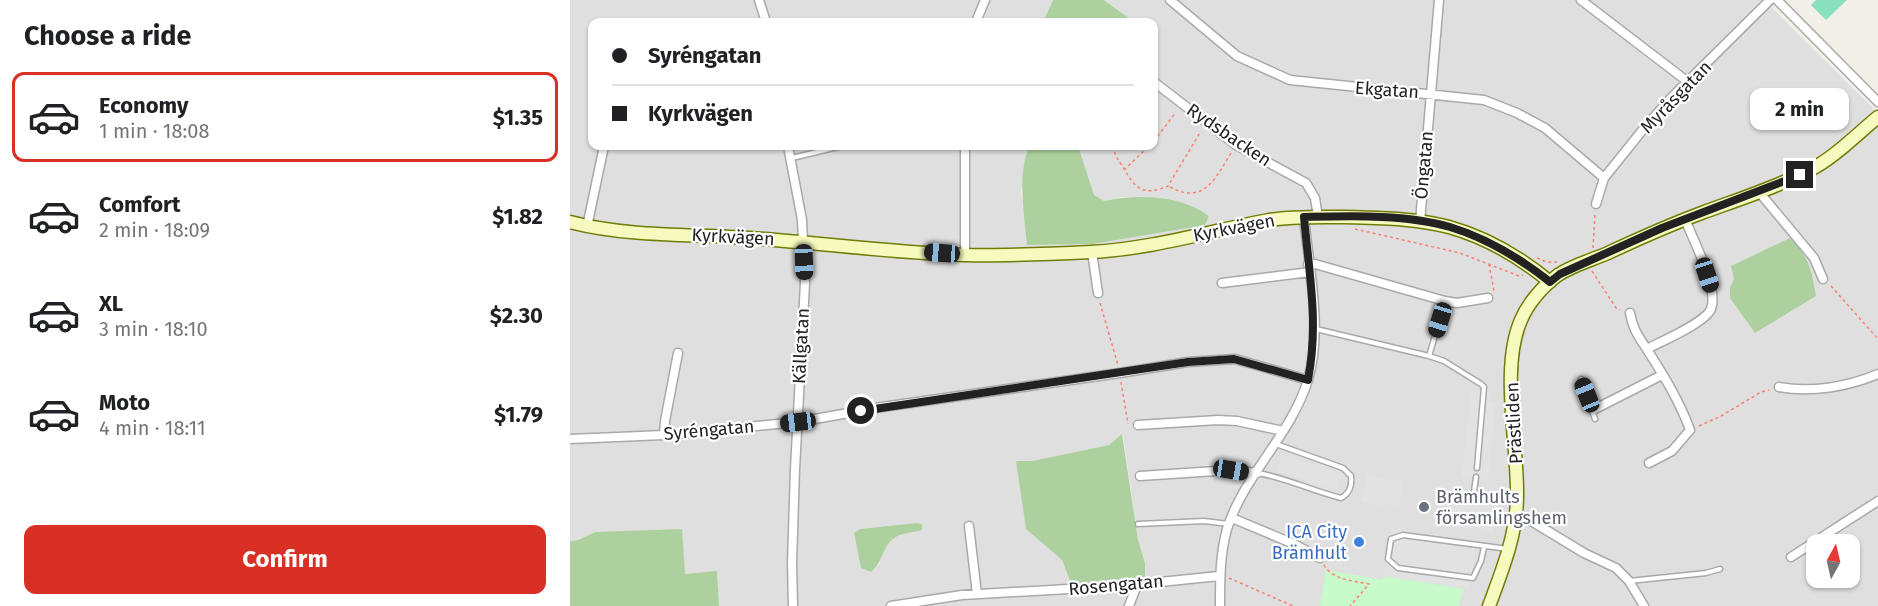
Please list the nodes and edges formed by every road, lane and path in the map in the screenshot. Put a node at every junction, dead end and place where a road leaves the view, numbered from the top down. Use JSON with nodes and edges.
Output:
{"nodes":[{"id":1,"x":759,"y":0,"type":"edge"},
{"id":2,"x":985,"y":0,"type":"edge"},
{"id":3,"x":1170,"y":0,"type":"edge"},
{"id":4,"x":1439,"y":0,"type":"edge"},
{"id":5,"x":1581,"y":0,"type":"edge"},
{"id":6,"x":1770,"y":0,"type":"edge"},
{"id":7,"x":1777,"y":0,"type":"edge"},
{"id":8,"x":765,"y":18,"type":"edge"},
{"id":9,"x":978,"y":18,"type":"edge"},
{"id":10,"x":1688,"y":82,"type":"junction"},
{"id":11,"x":1158,"y":85,"type":"edge"},
{"id":12,"x":1430,"y":94,"type":"junction"},
{"id":13,"x":1878,"y":102,"type":"edge"},
{"id":14,"x":1182,"y":104,"type":"junction"},
{"id":15,"x":1878,"y":117,"type":"edge"},
{"id":16,"x":1207,"y":123,"type":"junction"},
{"id":17,"x":1158,"y":136,"type":"edge"},
{"id":18,"x":1236,"y":145,"type":"junction"},
{"id":19,"x":603,"y":150,"type":"edge"},
{"id":20,"x":789,"y":150,"type":"edge"},
{"id":21,"x":825,"y":150,"type":"edge"},
{"id":22,"x":965,"y":150,"type":"edge"},
{"id":23,"x":1114,"y":150,"type":"edge"},
{"id":24,"x":1145,"y":150,"type":"edge"},
{"id":25,"x":791,"y":158,"type":"junction"},
{"id":26,"x":1124,"y":170,"type":"junction"},
{"id":27,"x":1604,"y":178,"type":"junction"},
{"id":28,"x":1168,"y":186,"type":"junction"},
{"id":29,"x":1759,"y":192,"type":"junction"},
{"id":30,"x":1596,"y":204,"type":"dead end"},
{"id":31,"x":1304,"y":217,"type":"junction"},
{"id":32,"x":1318,"y":217,"type":"junction"},
{"id":33,"x":1346,"y":217,"type":"junction"},
{"id":34,"x":1685,"y":219,"type":"junction"},
{"id":35,"x":570,"y":222,"type":"edge"},
{"id":36,"x":1420,"y":222,"type":"junction"},
{"id":37,"x":587,"y":226,"type":"junction"},
{"id":38,"x":803,"y":242,"type":"junction"},
{"id":39,"x":1092,"y":252,"type":"junction"},
{"id":40,"x":965,"y":255,"type":"junction"},
{"id":41,"x":1489,"y":264,"type":"junction"},
{"id":42,"x":1309,"y":268,"type":"junction"},
{"id":43,"x":1523,"y":276,"type":"dead end"},
{"id":44,"x":1823,"y":279,"type":"joint"},
{"id":45,"x":1550,"y":282,"type":"junction"},
{"id":46,"x":1222,"y":283,"type":"dead end"},
{"id":47,"x":1098,"y":293,"type":"joint"},
{"id":48,"x":1488,"y":298,"type":"joint"},
{"id":49,"x":1445,"y":302,"type":"junction"},
{"id":50,"x":1629,"y":314,"type":"dead end"},
{"id":51,"x":1314,"y":328,"type":"junction"},
{"id":52,"x":1878,"y":339,"type":"edge"},
{"id":53,"x":1647,"y":349,"type":"junction"},
{"id":54,"x":678,"y":352,"type":"dead end"},
{"id":55,"x":1429,"y":356,"type":"junction"},
{"id":56,"x":1120,"y":373,"type":"junction"},
{"id":57,"x":1878,"y":374,"type":"edge"},
{"id":58,"x":1662,"y":375,"type":"junction"},
{"id":59,"x":1581,"y":379,"type":"dead end"},
{"id":60,"x":1308,"y":380,"type":"junction"},
{"id":61,"x":1779,"y":387,"type":"joint"},
{"id":62,"x":1594,"y":414,"type":"joint"},
{"id":63,"x":798,"y":422,"type":"junction"},
{"id":64,"x":1138,"y":425,"type":"joint"},
{"id":65,"x":1690,"y":430,"type":"junction"},
{"id":66,"x":1283,"y":431,"type":"junction"},
{"id":67,"x":664,"y":435,"type":"junction"},
{"id":68,"x":570,"y":439,"type":"edge"},
{"id":69,"x":1276,"y":444,"type":"junction"},
{"id":70,"x":1649,"y":463,"type":"dead end"},
{"id":71,"x":1477,"y":468,"type":"dead end"},
{"id":72,"x":1257,"y":473,"type":"junction"},
{"id":73,"x":1140,"y":476,"type":"dead end"},
{"id":74,"x":1476,"y":477,"type":"dead end"},
{"id":75,"x":1474,"y":492,"type":"dead end"},
{"id":76,"x":1878,"y":501,"type":"edge"},
{"id":77,"x":1516,"y":516,"type":"junction"},
{"id":78,"x":1230,"y":521,"type":"junction"},
{"id":79,"x":1138,"y":524,"type":"dead end"},
{"id":80,"x":969,"y":526,"type":"dead end"},
{"id":81,"x":1484,"y":548,"type":"junction"},
{"id":82,"x":1508,"y":549,"type":"junction"},
{"id":83,"x":1791,"y":557,"type":"dead end"},
{"id":84,"x":1320,"y":558,"type":"joint"},
{"id":85,"x":1720,"y":569,"type":"dead end"},
{"id":86,"x":1220,"y":576,"type":"junction"},
{"id":87,"x":1629,"y":581,"type":"junction"},
{"id":88,"x":1137,"y":585,"type":"junction"},
{"id":89,"x":976,"y":594,"type":"junction"},
{"id":90,"x":793,"y":606,"type":"edge"},
{"id":91,"x":891,"y":606,"type":"edge"},
{"id":92,"x":1129,"y":606,"type":"edge"},
{"id":93,"x":1220,"y":606,"type":"edge"},
{"id":94,"x":1293,"y":606,"type":"edge"},
{"id":95,"x":1350,"y":606,"type":"edge"},
{"id":96,"x":1489,"y":606,"type":"edge"},
{"id":97,"x":1644,"y":606,"type":"edge"}],
"edges":[{"from":1,"to":8,"type":"street"},
{"from":2,"to":9,"type":"street"},
{"from":3,"to":12,"type":"street","name":"Ekgatan"},
{"from":4,"to":12,"type":"street","name":"Öngatan"},
{"from":5,"to":10,"type":"street"},
{"from":6,"to":10,"type":"street","name":"Myråsgatan"},
{"from":7,"to":13,"type":"street"},
{"from":10,"to":27,"type":"street","name":"Myråsgatan"},
{"from":11,"to":14,"type":"street","name":"Rydsbacken"},
{"from":12,"to":27,"type":"street","name":"Ekgatan"},
{"from":12,"to":36,"type":"street","name":"Öngatan"},
{"from":14,"to":16,"type":"street","name":"Rydsbacken"},
{"from":14,"to":17,"type":"path"},
{"from":15,"to":29,"type":"street"},
{"from":16,"to":18,"type":"street","name":"Rydsbacken"},
{"from":16,"to":28,"type":"path"},
{"from":18,"to":28,"type":"path"},
{"from":18,"to":32,"type":"street","name":"Rydsbacken"},
{"from":19,"to":37,"type":"street"},
{"from":20,"to":25,"type":"street","name":"Källgatan"},
{"from":21,"to":25,"type":"lane"},
{"from":22,"to":40,"type":"street"},
{"from":23,"to":26,"type":"path"},
{"from":24,"to":26,"type":"path"},
{"from":25,"to":38,"type":"street","name":"Källgatan"},
{"from":26,"to":28,"type":"path"},
{"from":27,"to":30,"type":"street","name":"Myråsgatan"},
{"from":29,"to":34,"type":"street"},
{"from":29,"to":44,"type":"street"},
{"from":31,"to":32,"type":"street","name":"Kyrkvägen"},
{"from":31,"to":39,"type":"street","name":"Kyrkvägen"},
{"from":31,"to":42,"type":"street"},
{"from":32,"to":33,"type":"street","name":"Kyrkvägen"},
{"from":33,"to":36,"type":"street","name":"Kyrkvägen"},
{"from":33,"to":41,"type":"path"},
{"from":34,"to":45,"type":"street"},
{"from":34,"to":53,"type":"street"},
{"from":35,"to":37,"type":"street","name":"Kyrkvägen"},
{"from":36,"to":45,"type":"street","name":"Kyrkvägen"},
{"from":37,"to":38,"type":"street","name":"Kyrkvägen"},
{"from":38,"to":40,"type":"street","name":"Kyrkvägen"},
{"from":38,"to":63,"type":"street","name":"Källgatan"},
{"from":39,"to":40,"type":"street","name":"Kyrkvägen"},
{"from":39,"to":47,"type":"street"},
{"from":41,"to":43,"type":"path"},
{"from":41,"to":48,"type":"path"},
{"from":42,"to":46,"type":"street"},
{"from":42,"to":49,"type":"street"},
{"from":42,"to":51,"type":"street"},
{"from":44,"to":52,"type":"path"},
{"from":45,"to":77,"type":"street","name":"Prästliden"},
{"from":47,"to":56,"type":"path"},
{"from":48,"to":49,"type":"street"},
{"from":49,"to":55,"type":"lane"},
{"from":50,"to":53,"type":"street"},
{"from":51,"to":55,"type":"lane"},
{"from":51,"to":60,"type":"street"},
{"from":53,"to":58,"type":"street"},
{"from":54,"to":67,"type":"street"},
{"from":55,"to":71,"type":"lane"},
{"from":56,"to":60,"type":"street","name":"Syréngatan"},
{"from":56,"to":63,"type":"street","name":"Syréngatan"},
{"from":56,"to":64,"type":"path"},
{"from":57,"to":61,"type":"street"},
{"from":58,"to":62,"type":"street"},
{"from":58,"to":65,"type":"street"},
{"from":59,"to":62,"type":"lane"},
{"from":60,"to":66,"type":"street"},
{"from":61,"to":65,"type":"path"},
{"from":63,"to":67,"type":"street","name":"Syréngatan"},
{"from":63,"to":90,"type":"street","name":"Källgatan"},
{"from":64,"to":66,"type":"street"},
{"from":65,"to":70,"type":"street"},
{"from":66,"to":69,"type":"street"},
{"from":67,"to":68,"type":"street","name":"Syréngatan"},
{"from":69,"to":72,"type":"street"},
{"from":69,"to":72,"type":"lane"},
{"from":72,"to":73,"type":"street"},
{"from":72,"to":78,"type":"street"},
{"from":74,"to":75,"type":"lane"},
{"from":76,"to":83,"type":"street"},
{"from":77,"to":82,"type":"street","name":"Prästliden"},
{"from":77,"to":87,"type":"street"},
{"from":78,"to":79,"type":"lane"},
{"from":78,"to":84,"type":"street"},
{"from":78,"to":86,"type":"street"},
{"from":80,"to":89,"type":"street"},
{"from":81,"to":81,"type":"lane"},
{"from":81,"to":82,"type":"lane"},
{"from":82,"to":96,"type":"street","name":"Prästliden"},
{"from":84,"to":95,"type":"path"},
{"from":85,"to":87,"type":"lane"},
{"from":86,"to":88,"type":"street","name":"Rosengatan"},
{"from":86,"to":93,"type":"street"},
{"from":86,"to":94,"type":"path"},
{"from":87,"to":97,"type":"street"},
{"from":88,"to":89,"type":"street","name":"Rosengatan"},
{"from":88,"to":92,"type":"street"},
{"from":89,"to":91,"type":"street","name":"Rosengatan"}]}
